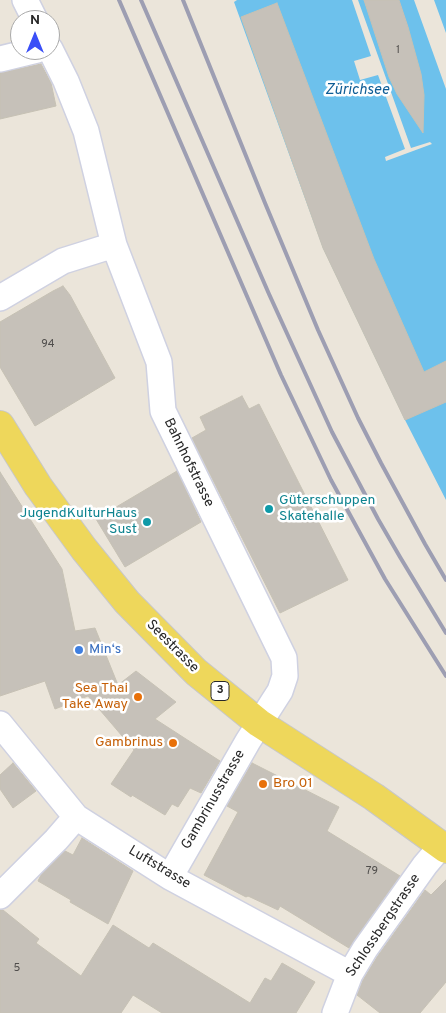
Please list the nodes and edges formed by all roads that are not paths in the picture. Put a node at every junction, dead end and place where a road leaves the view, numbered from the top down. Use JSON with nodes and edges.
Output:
{"nodes":[{"id":1,"x":56,"y":60,"type":"edge"},
{"id":2,"x":114,"y":245,"type":"junction"},
{"id":3,"x":0,"y":298,"type":"edge"},
{"id":4,"x":0,"y":425,"type":"edge"},
{"id":5,"x":259,"y":723,"type":"junction"},
{"id":6,"x":0,"y":724,"type":"edge"},
{"id":7,"x":76,"y":817,"type":"junction"},
{"id":8,"x":444,"y":847,"type":"edge"},
{"id":9,"x":170,"y":877,"type":"junction"},
{"id":10,"x":0,"y":896,"type":"edge"},
{"id":11,"x":350,"y":974,"type":"junction"},
{"id":12,"x":341,"y":1010,"type":"edge"}],
"edges":[{"from":1,"to":2,"type":"street","name":"Bahnhofstrasse"},
{"from":2,"to":3,"type":"street"},
{"from":2,"to":5,"type":"street","name":"Bahnhofstrasse"},
{"from":4,"to":5,"type":"main road","name":"Seestrasse","number":"3"},
{"from":5,"to":8,"type":"main road","name":"Seestrasse","number":"3"},
{"from":5,"to":9,"type":"street","name":"Gambrinusstrasse"},
{"from":6,"to":7,"type":"street","name":"Luftstrasse"},
{"from":7,"to":9,"type":"street","name":"Luftstrasse"},
{"from":7,"to":10,"type":"street"},
{"from":8,"to":11,"type":"street","name":"Schlossbergstrasse"},
{"from":9,"to":11,"type":"street","name":"Luftstrasse"},
{"from":11,"to":12,"type":"street","name":"Schlossbergstrasse"}]}
